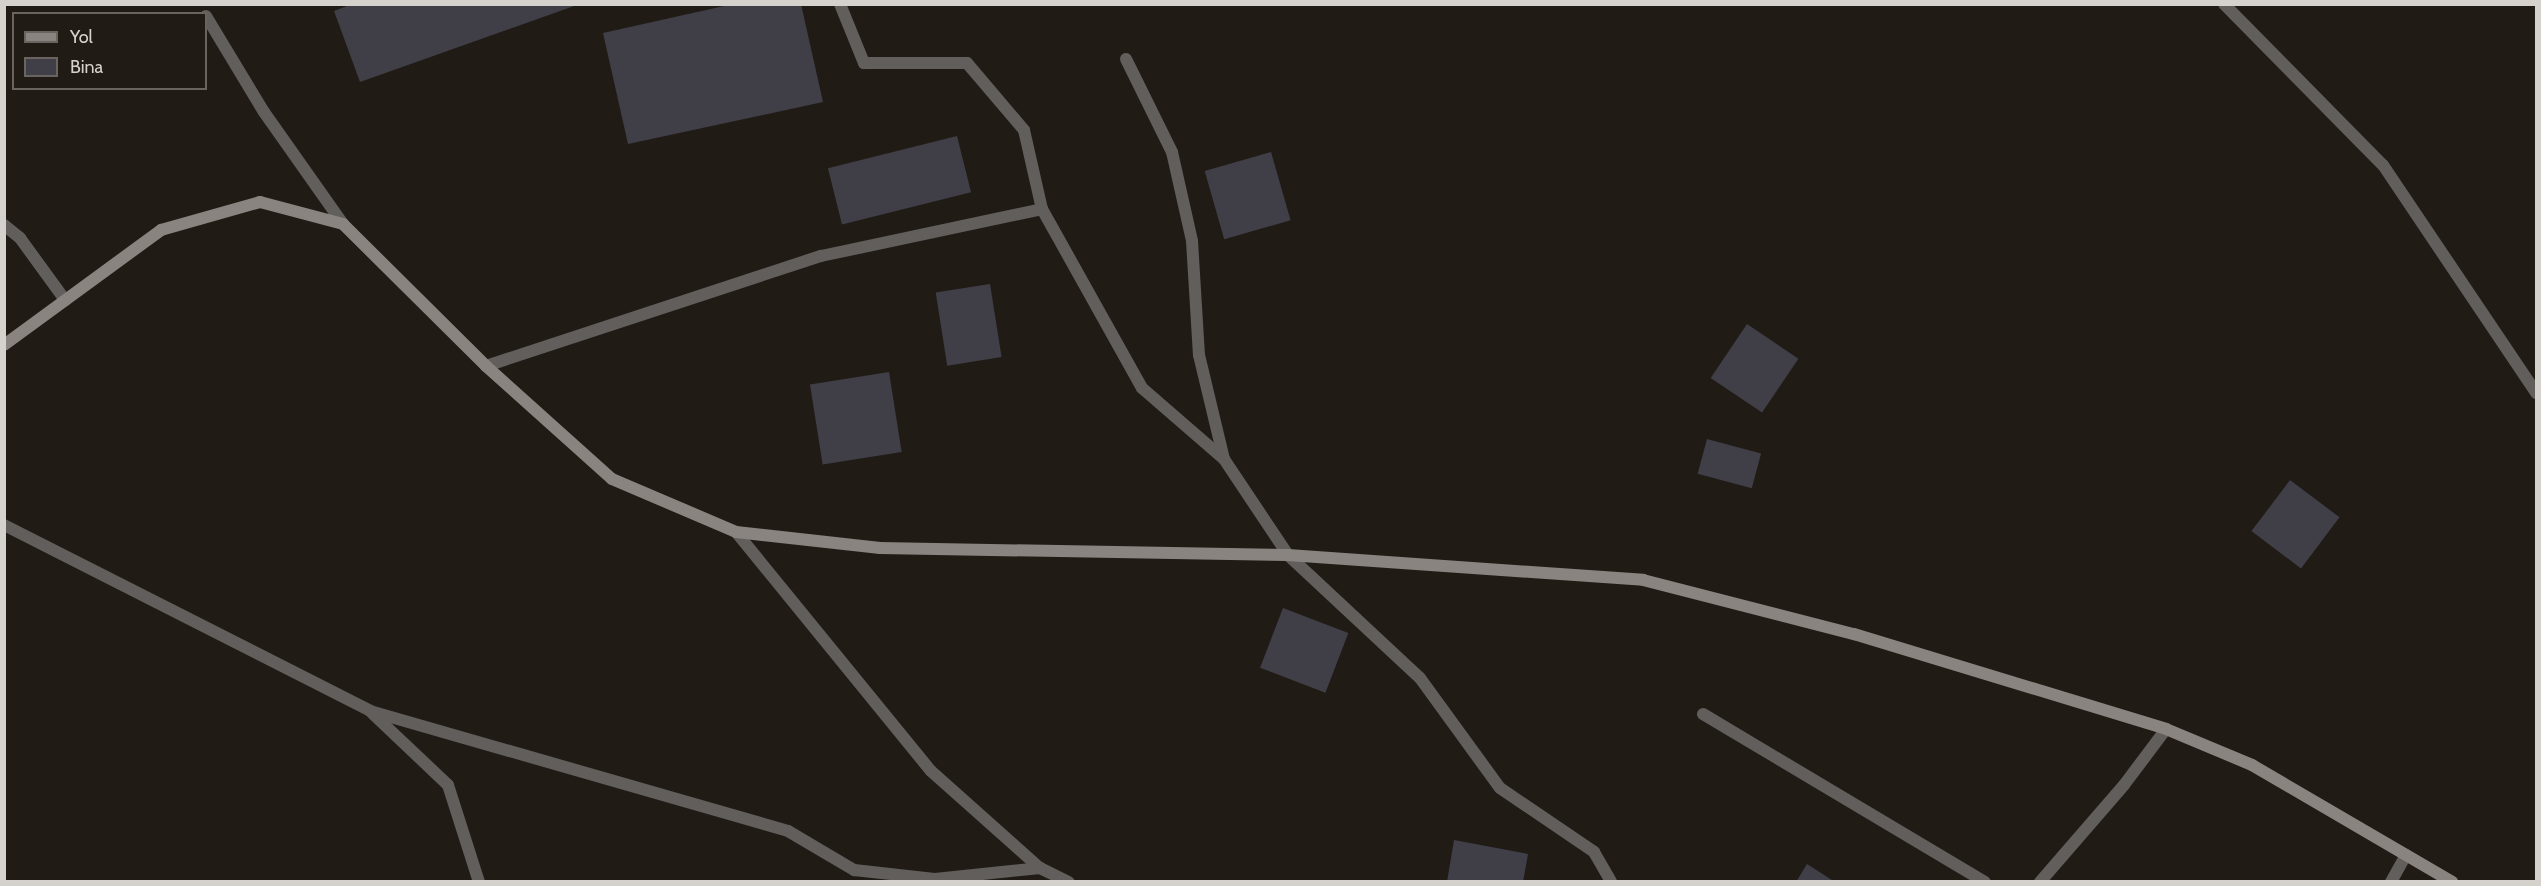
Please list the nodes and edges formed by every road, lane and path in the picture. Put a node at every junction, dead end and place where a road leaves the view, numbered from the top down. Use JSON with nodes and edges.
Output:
{"nodes":[{"id":1,"x":840,"y":4,"type":"edge"},
{"id":2,"x":2224,"y":4,"type":"edge"},
{"id":3,"x":207,"y":18,"type":"edge"},
{"id":4,"x":1126,"y":59,"type":"dead end"},
{"id":5,"x":1042,"y":209,"type":"junction"},
{"id":6,"x":343,"y":224,"type":"junction"},
{"id":7,"x":4,"y":225,"type":"edge"},
{"id":8,"x":66,"y":300,"type":"junction"},
{"id":9,"x":4,"y":345,"type":"edge"},
{"id":10,"x":486,"y":366,"type":"junction"},
{"id":11,"x":2536,"y":393,"type":"edge"},
{"id":12,"x":1224,"y":459,"type":"junction"},
{"id":13,"x":4,"y":525,"type":"edge"},
{"id":14,"x":736,"y":532,"type":"junction"},
{"id":15,"x":1288,"y":555,"type":"junction"},
{"id":16,"x":370,"y":711,"type":"junction"},
{"id":17,"x":1703,"y":714,"type":"dead end"},
{"id":18,"x":2166,"y":729,"type":"junction"},
{"id":19,"x":2406,"y":855,"type":"junction"},
{"id":20,"x":1040,"y":868,"type":"junction"},
{"id":21,"x":479,"y":882,"type":"edge"},
{"id":22,"x":1069,"y":882,"type":"edge"},
{"id":23,"x":1611,"y":882,"type":"edge"},
{"id":24,"x":1985,"y":882,"type":"edge"},
{"id":25,"x":2040,"y":882,"type":"edge"},
{"id":26,"x":2391,"y":882,"type":"edge"},
{"id":27,"x":2452,"y":882,"type":"edge"}],
"edges":[{"from":1,"to":5,"type":"street"},
{"from":2,"to":11,"type":"street"},
{"from":3,"to":6,"type":"street"},
{"from":4,"to":12,"type":"street"},
{"from":5,"to":10,"type":"street"},
{"from":5,"to":12,"type":"street"},
{"from":6,"to":8,"type":"main road"},
{"from":6,"to":10,"type":"main road"},
{"from":7,"to":8,"type":"street"},
{"from":8,"to":9,"type":"main road"},
{"from":10,"to":14,"type":"main road"},
{"from":12,"to":15,"type":"street"},
{"from":13,"to":16,"type":"street"},
{"from":14,"to":15,"type":"main road"},
{"from":14,"to":20,"type":"street"},
{"from":15,"to":18,"type":"main road"},
{"from":15,"to":23,"type":"street"},
{"from":16,"to":20,"type":"street"},
{"from":16,"to":21,"type":"street"},
{"from":17,"to":24,"type":"street"},
{"from":18,"to":19,"type":"main road"},
{"from":18,"to":25,"type":"street"},
{"from":19,"to":26,"type":"street"},
{"from":19,"to":27,"type":"main road"},
{"from":20,"to":22,"type":"street"}]}
